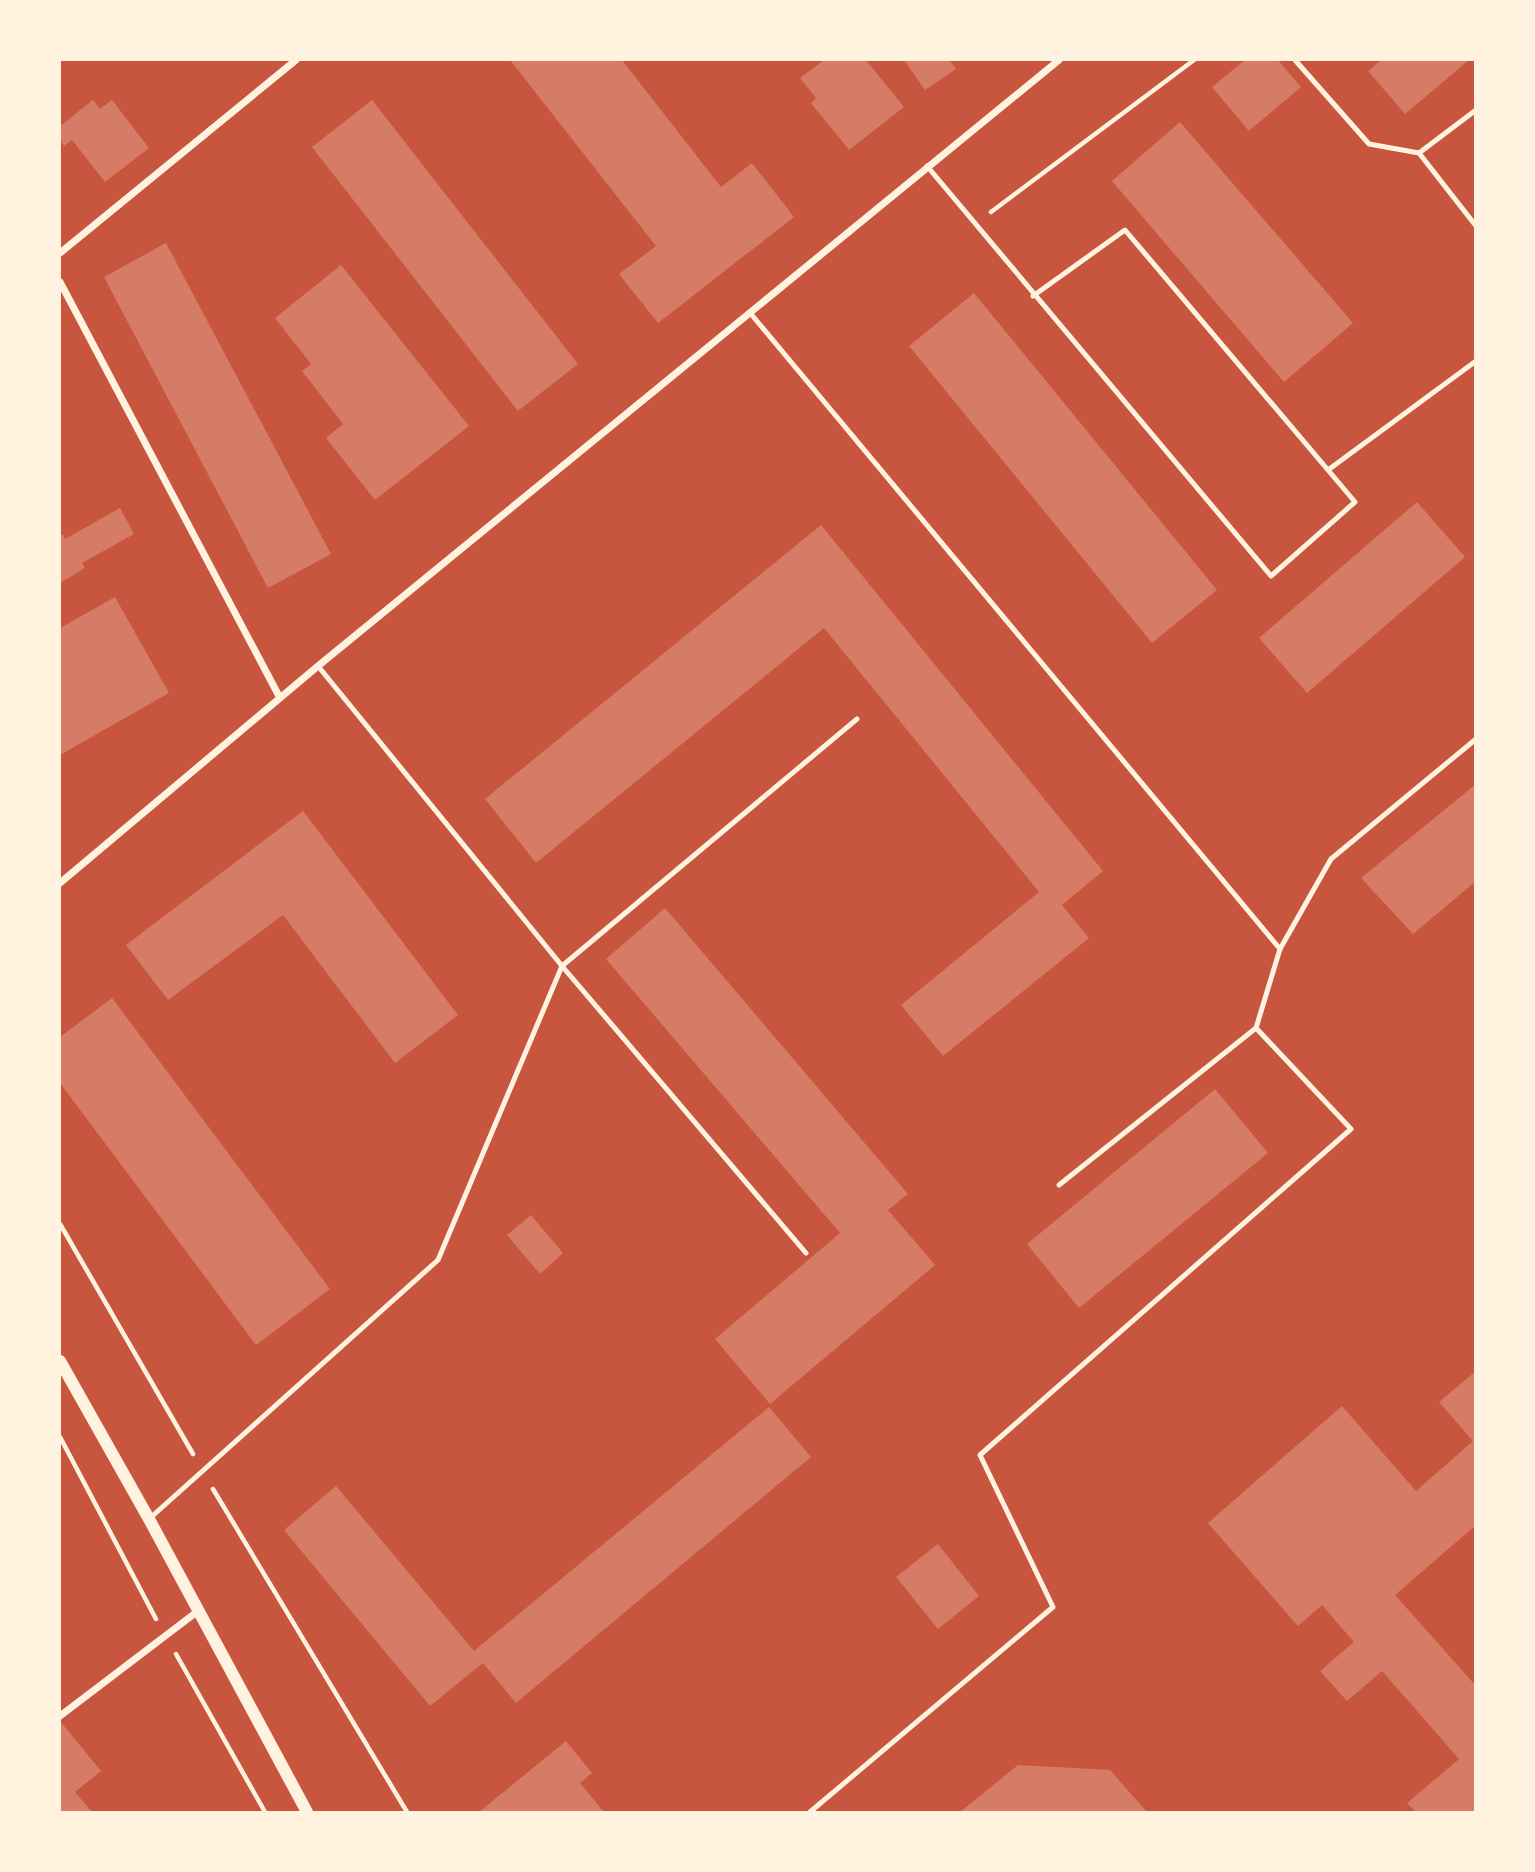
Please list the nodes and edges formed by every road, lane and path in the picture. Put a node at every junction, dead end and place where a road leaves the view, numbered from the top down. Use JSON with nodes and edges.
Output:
{"nodes":[{"id":1,"x":296,"y":60,"type":"edge"},
{"id":2,"x":1059,"y":60,"type":"edge"},
{"id":3,"x":1194,"y":60,"type":"edge"},
{"id":4,"x":1294,"y":60,"type":"edge"},
{"id":5,"x":1475,"y":110,"type":"edge"},
{"id":6,"x":1419,"y":153,"type":"junction"},
{"id":7,"x":927,"y":166,"type":"junction"},
{"id":8,"x":974,"y":225,"type":"junction"},
{"id":9,"x":1475,"y":226,"type":"edge"},
{"id":10,"x":60,"y":253,"type":"edge"},
{"id":11,"x":60,"y":282,"type":"edge"},
{"id":12,"x":1033,"y":296,"type":"junction"},
{"id":13,"x":751,"y":314,"type":"junction"},
{"id":14,"x":1475,"y":361,"type":"edge"},
{"id":15,"x":1328,"y":470,"type":"junction"},
{"id":16,"x":318,"y":666,"type":"junction"},
{"id":17,"x":280,"y":698,"type":"junction"},
{"id":18,"x":857,"y":719,"type":"dead end"},
{"id":19,"x":1475,"y":738,"type":"edge"},
{"id":20,"x":60,"y":883,"type":"edge"},
{"id":21,"x":1280,"y":949,"type":"junction"},
{"id":22,"x":562,"y":966,"type":"junction"},
{"id":23,"x":1256,"y":1028,"type":"junction"},
{"id":24,"x":1059,"y":1185,"type":"dead end"},
{"id":25,"x":60,"y":1224,"type":"edge"},
{"id":26,"x":806,"y":1253,"type":"dead end"},
{"id":27,"x":60,"y":1361,"type":"edge"},
{"id":28,"x":60,"y":1437,"type":"edge"},
{"id":29,"x":202,"y":1471,"type":"junction"},
{"id":30,"x":149,"y":1519,"type":"junction"},
{"id":31,"x":198,"y":1611,"type":"junction"},
{"id":32,"x":165,"y":1636,"type":"junction"},
{"id":33,"x":60,"y":1716,"type":"edge"},
{"id":34,"x":265,"y":1812,"type":"edge"},
{"id":35,"x":307,"y":1812,"type":"edge"},
{"id":36,"x":407,"y":1812,"type":"edge"},
{"id":37,"x":810,"y":1812,"type":"edge"}],
"edges":[{"from":1,"to":10,"type":"street"},
{"from":2,"to":7,"type":"street"},
{"from":3,"to":8,"type":"path"},
{"from":4,"to":6,"type":"lane"},
{"from":5,"to":6,"type":"lane"},
{"from":6,"to":9,"type":"lane"},
{"from":7,"to":8,"type":"lane"},
{"from":7,"to":13,"type":"street"},
{"from":8,"to":12,"type":"lane"},
{"from":11,"to":17,"type":"street"},
{"from":12,"to":15,"type":"lane"},
{"from":12,"to":15,"type":"lane"},
{"from":13,"to":16,"type":"street"},
{"from":13,"to":21,"type":"lane"},
{"from":14,"to":15,"type":"lane"},
{"from":16,"to":17,"type":"street"},
{"from":16,"to":22,"type":"lane"},
{"from":17,"to":20,"type":"street"},
{"from":18,"to":22,"type":"lane"},
{"from":19,"to":21,"type":"lane"},
{"from":21,"to":23,"type":"lane"},
{"from":22,"to":26,"type":"lane"},
{"from":22,"to":29,"type":"lane"},
{"from":23,"to":24,"type":"lane"},
{"from":23,"to":37,"type":"lane"},
{"from":25,"to":29,"type":"path"},
{"from":27,"to":30,"type":"street"},
{"from":28,"to":32,"type":"path"},
{"from":29,"to":30,"type":"lane"},
{"from":29,"to":36,"type":"path"},
{"from":30,"to":31,"type":"street"},
{"from":31,"to":32,"type":"street"},
{"from":31,"to":35,"type":"street"},
{"from":32,"to":33,"type":"street"},
{"from":32,"to":34,"type":"path"}]}
